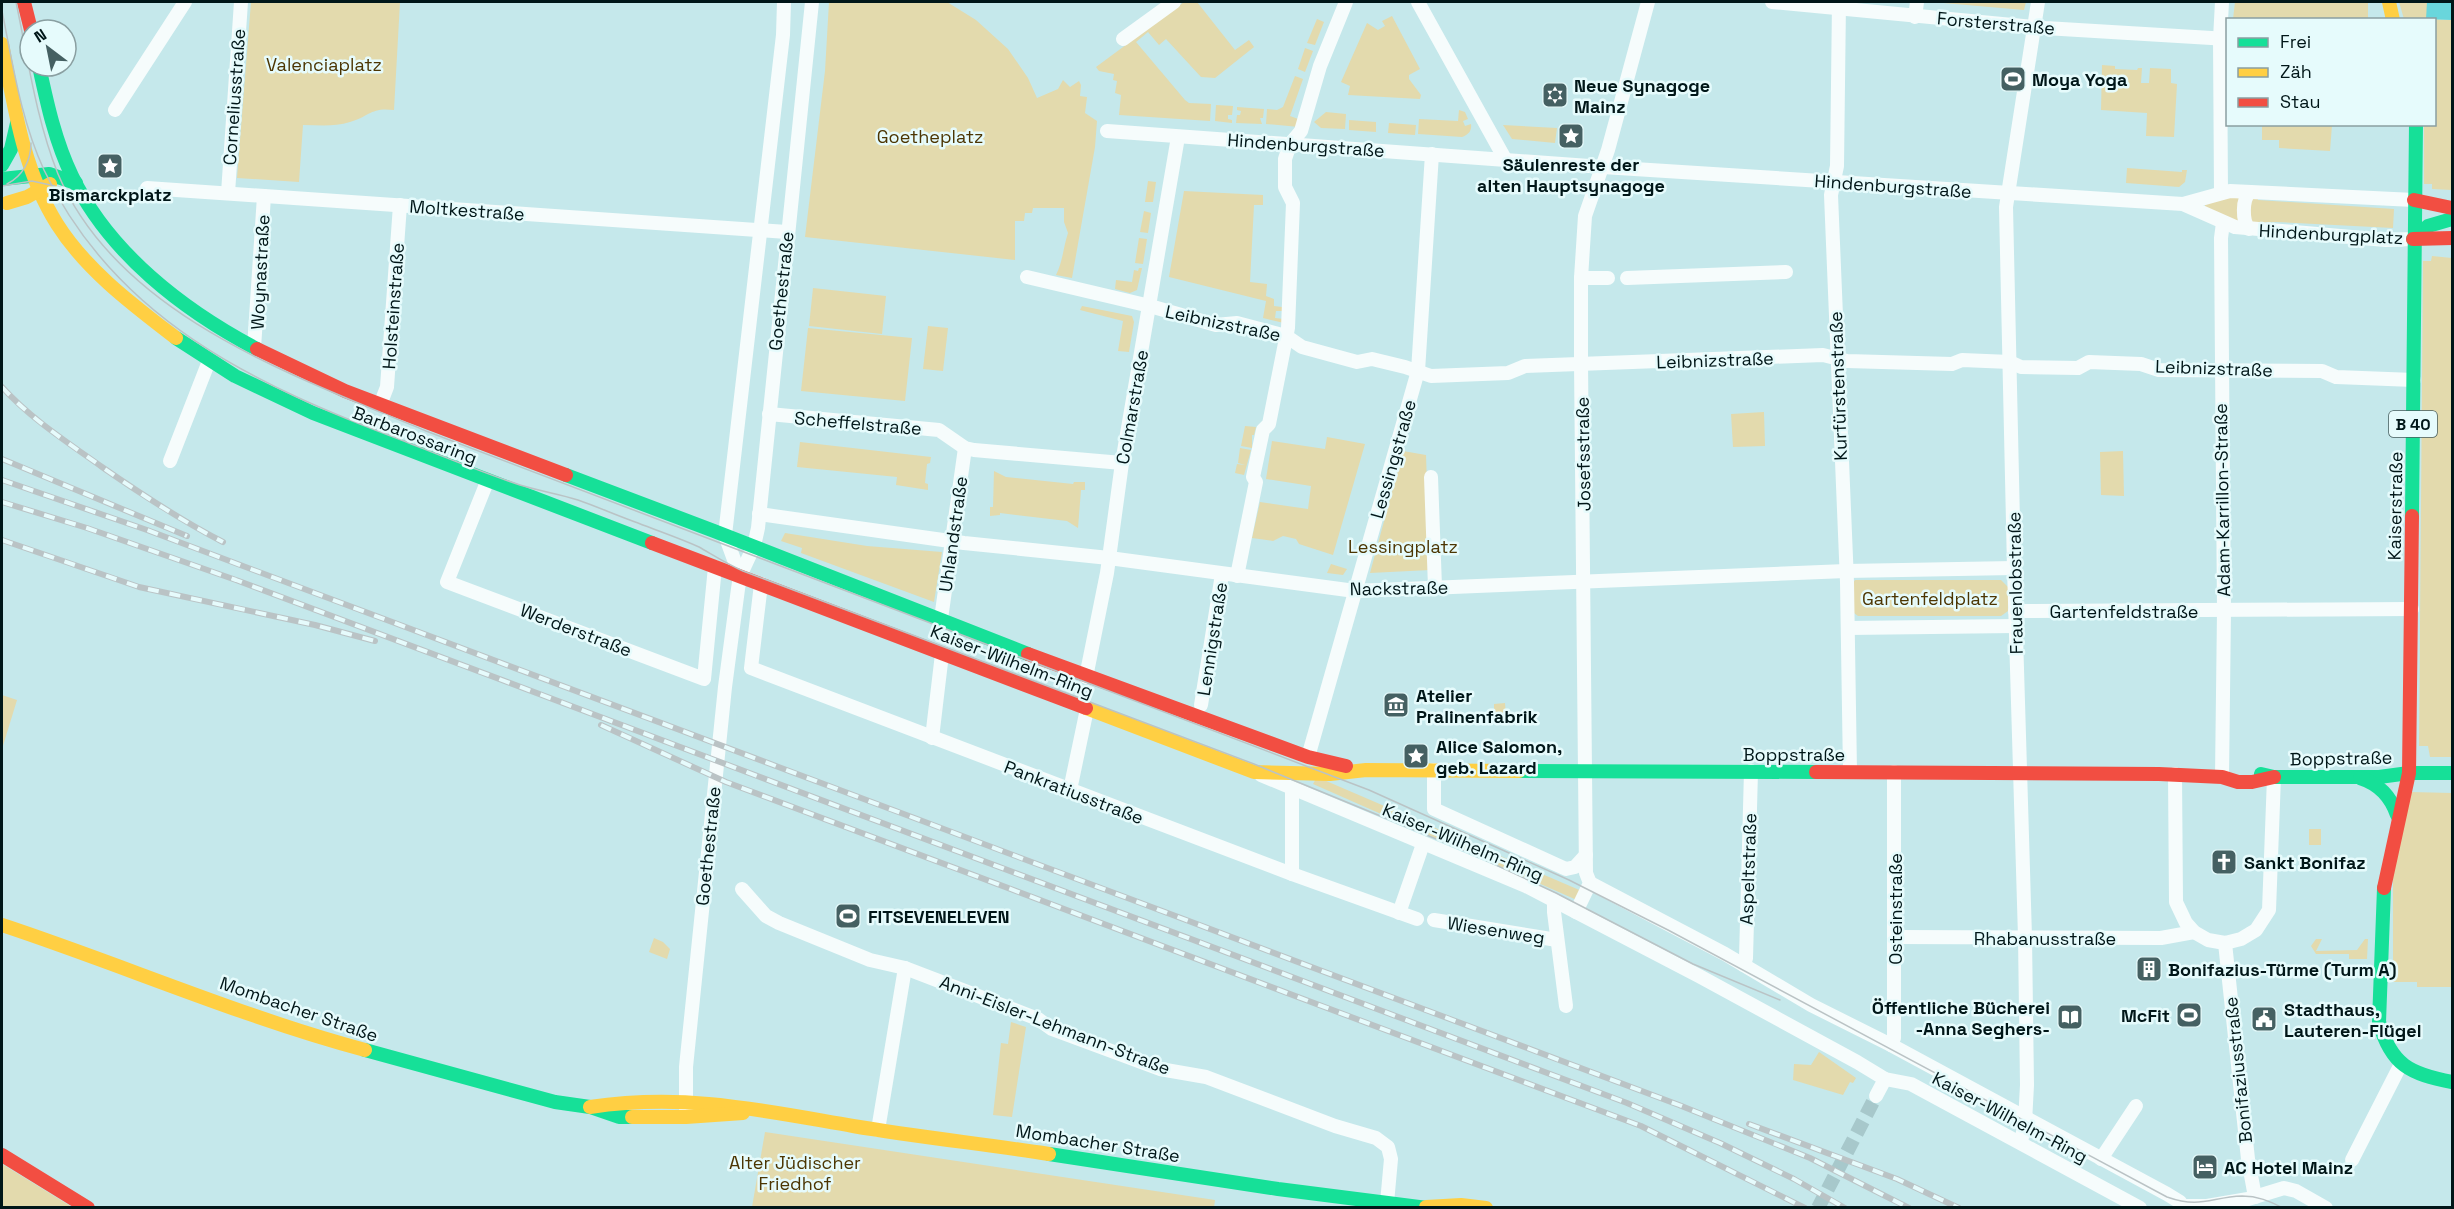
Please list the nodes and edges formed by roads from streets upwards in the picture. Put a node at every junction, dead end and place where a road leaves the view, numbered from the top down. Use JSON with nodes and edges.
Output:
{"nodes":[{"id":1,"x":24,"y":2,"type":"edge"},
{"id":2,"x":185,"y":2,"type":"edge"},
{"id":3,"x":241,"y":2,"type":"edge"},
{"id":4,"x":784,"y":2,"type":"edge"},
{"id":5,"x":812,"y":2,"type":"edge"},
{"id":6,"x":1174,"y":2,"type":"edge"},
{"id":7,"x":1346,"y":2,"type":"edge"},
{"id":8,"x":1418,"y":2,"type":"edge"},
{"id":9,"x":1648,"y":2,"type":"edge"},
{"id":10,"x":1772,"y":2,"type":"edge"},
{"id":11,"x":1917,"y":2,"type":"edge"},
{"id":12,"x":2038,"y":2,"type":"edge"},
{"id":13,"x":2222,"y":2,"type":"edge"},
{"id":14,"x":2389,"y":2,"type":"edge"},
{"id":15,"x":1838,"y":4,"type":"edge"},
{"id":16,"x":1915,"y":16,"type":"junction"},
{"id":17,"x":28,"y":18,"type":"edge"},
{"id":18,"x":2393,"y":18,"type":"edge"},
{"id":19,"x":2034,"y":27,"type":"junction"},
{"id":20,"x":1124,"y":39,"type":"dead end"},
{"id":21,"x":2224,"y":39,"type":"edge"},
{"id":22,"x":2,"y":44,"type":"edge"},
{"id":23,"x":42,"y":78,"type":"edge"},
{"id":24,"x":116,"y":110,"type":"dead end"},
{"id":25,"x":17,"y":120,"type":"junction"},
{"id":26,"x":2416,"y":126,"type":"edge"},
{"id":27,"x":1107,"y":131,"type":"dead end"},
{"id":28,"x":1178,"y":137,"type":"junction"},
{"id":29,"x":1290,"y":144,"type":"junction"},
{"id":30,"x":1432,"y":154,"type":"junction"},
{"id":31,"x":1505,"y":159,"type":"junction"},
{"id":32,"x":2,"y":165,"type":"edge"},
{"id":33,"x":1603,"y":167,"type":"junction"},
{"id":34,"x":62,"y":169,"type":"junction"},
{"id":35,"x":34,"y":174,"type":"junction"},
{"id":36,"x":2,"y":179,"type":"edge"},
{"id":37,"x":1833,"y":182,"type":"junction"},
{"id":38,"x":147,"y":188,"type":"dead end"},
{"id":39,"x":40,"y":190,"type":"junction"},
{"id":40,"x":2250,"y":192,"type":"junction"},
{"id":41,"x":228,"y":193,"type":"junction"},
{"id":42,"x":2007,"y":193,"type":"junction"},
{"id":43,"x":2221,"y":193,"type":"junction"},
{"id":44,"x":264,"y":196,"type":"junction"},
{"id":45,"x":2414,"y":200,"type":"junction"},
{"id":46,"x":4,"y":203,"type":"edge"},
{"id":47,"x":2183,"y":204,"type":"junction"},
{"id":48,"x":400,"y":205,"type":"junction"},
{"id":49,"x":2452,"y":208,"type":"edge"},
{"id":50,"x":2452,"y":219,"type":"edge"},
{"id":51,"x":2223,"y":223,"type":"junction"},
{"id":52,"x":2249,"y":229,"type":"junction"},
{"id":53,"x":760,"y":231,"type":"junction"},
{"id":54,"x":787,"y":232,"type":"junction"},
{"id":55,"x":63,"y":233,"type":"junction"},
{"id":56,"x":2452,"y":238,"type":"edge"},
{"id":57,"x":2413,"y":239,"type":"junction"},
{"id":58,"x":1786,"y":272,"type":"dead end"},
{"id":59,"x":1027,"y":277,"type":"dead end"},
{"id":60,"x":1581,"y":278,"type":"junction"},
{"id":61,"x":1608,"y":278,"type":"dead end"},
{"id":62,"x":1627,"y":278,"type":"dead end"},
{"id":63,"x":1150,"y":306,"type":"junction"},
{"id":64,"x":1286,"y":336,"type":"junction"},
{"id":65,"x":254,"y":348,"type":"junction"},
{"id":66,"x":1837,"y":359,"type":"junction"},
{"id":67,"x":209,"y":361,"type":"junction"},
{"id":68,"x":2010,"y":362,"type":"junction"},
{"id":69,"x":1581,"y":363,"type":"junction"},
{"id":70,"x":2221,"y":371,"type":"junction"},
{"id":71,"x":1418,"y":372,"type":"junction"},
{"id":72,"x":2414,"y":380,"type":"junction"},
{"id":73,"x":380,"y":405,"type":"junction"},
{"id":74,"x":769,"y":414,"type":"junction"},
{"id":75,"x":965,"y":448,"type":"junction"},
{"id":76,"x":170,"y":461,"type":"dead end"},
{"id":77,"x":1122,"y":463,"type":"junction"},
{"id":78,"x":1431,"y":477,"type":"dead end"},
{"id":79,"x":487,"y":482,"type":"junction"},
{"id":80,"x":759,"y":513,"type":"junction"},
{"id":81,"x":725,"y":535,"type":"junction"},
{"id":82,"x":953,"y":542,"type":"junction"},
{"id":83,"x":754,"y":546,"type":"junction"},
{"id":84,"x":1109,"y":558,"type":"junction"},
{"id":85,"x":716,"y":567,"type":"junction"},
{"id":86,"x":2014,"y":568,"type":"junction"},
{"id":87,"x":1846,"y":571,"type":"junction"},
{"id":88,"x":1229,"y":575,"type":"junction"},
{"id":89,"x":740,"y":576,"type":"junction"},
{"id":90,"x":1583,"y":582,"type":"junction"},
{"id":91,"x":761,"y":584,"type":"junction"},
{"id":92,"x":1435,"y":587,"type":"junction"},
{"id":93,"x":1355,"y":591,"type":"junction"},
{"id":94,"x":2412,"y":609,"type":"junction"},
{"id":95,"x":2016,"y":611,"type":"junction"},
{"id":96,"x":2224,"y":611,"type":"junction"},
{"id":97,"x":942,"y":619,"type":"junction"},
{"id":98,"x":2015,"y":626,"type":"junction"},
{"id":99,"x":1848,"y":628,"type":"junction"},
{"id":100,"x":942,"y":654,"type":"junction"},
{"id":101,"x":1086,"y":676,"type":"junction"},
{"id":102,"x":1201,"y":705,"type":"dead end"},
{"id":103,"x":1087,"y":708,"type":"junction"},
{"id":104,"x":932,"y":738,"type":"junction"},
{"id":105,"x":1308,"y":757,"type":"junction"},
{"id":106,"x":1366,"y":770,"type":"junction"},
{"id":107,"x":1434,"y":770,"type":"junction"},
{"id":108,"x":1585,"y":771,"type":"junction"},
{"id":109,"x":1751,"y":771,"type":"junction"},
{"id":110,"x":1254,"y":772,"type":"junction"},
{"id":111,"x":1850,"y":772,"type":"junction"},
{"id":112,"x":1894,"y":772,"type":"junction"},
{"id":113,"x":2019,"y":772,"type":"junction"},
{"id":114,"x":2409,"y":773,"type":"junction"},
{"id":115,"x":2452,"y":773,"type":"edge"},
{"id":116,"x":2175,"y":774,"type":"junction"},
{"id":117,"x":2351,"y":776,"type":"junction"},
{"id":118,"x":2222,"y":777,"type":"junction"},
{"id":119,"x":2274,"y":777,"type":"junction"},
{"id":120,"x":1292,"y":789,"type":"junction"},
{"id":121,"x":1070,"y":790,"type":"junction"},
{"id":122,"x":2397,"y":815,"type":"junction"},
{"id":123,"x":1423,"y":844,"type":"junction"},
{"id":124,"x":1586,"y":855,"type":"junction"},
{"id":125,"x":1292,"y":874,"type":"junction"},
{"id":126,"x":1590,"y":883,"type":"junction"},
{"id":127,"x":742,"y":889,"type":"dead end"},
{"id":128,"x":1554,"y":900,"type":"junction"},
{"id":129,"x":1576,"y":912,"type":"junction"},
{"id":130,"x":1399,"y":913,"type":"junction"},
{"id":131,"x":1417,"y":919,"type":"dead end"},
{"id":132,"x":1434,"y":920,"type":"dead end"},
{"id":133,"x":2,"y":925,"type":"edge"},
{"id":134,"x":2194,"y":932,"type":"junction"},
{"id":135,"x":2025,"y":937,"type":"junction"},
{"id":136,"x":1895,"y":938,"type":"junction"},
{"id":137,"x":1557,"y":940,"type":"junction"},
{"id":138,"x":2225,"y":943,"type":"junction"},
{"id":139,"x":1743,"y":965,"type":"junction"},
{"id":140,"x":905,"y":968,"type":"junction"},
{"id":141,"x":1566,"y":1006,"type":"dead end"},
{"id":142,"x":1892,"y":1041,"type":"junction"},
{"id":143,"x":2401,"y":1064,"type":"junction"},
{"id":144,"x":2448,"y":1068,"type":"dead end"},
{"id":145,"x":1885,"y":1080,"type":"junction"},
{"id":146,"x":2452,"y":1082,"type":"edge"},
{"id":147,"x":1876,"y":1096,"type":"tunnel mouth"},
{"id":148,"x":686,"y":1101,"type":"junction"},
{"id":149,"x":2136,"y":1106,"type":"dead end"},
{"id":150,"x":590,"y":1107,"type":"junction"},
{"id":151,"x":765,"y":1111,"type":"junction"},
{"id":152,"x":686,"y":1117,"type":"junction"},
{"id":153,"x":2025,"y":1118,"type":"junction"},
{"id":154,"x":878,"y":1130,"type":"junction"},
{"id":155,"x":2021,"y":1142,"type":"junction"},
{"id":156,"x":2,"y":1155,"type":"edge"},
{"id":157,"x":2100,"y":1159,"type":"junction"},
{"id":158,"x":2352,"y":1160,"type":"dead end"},
{"id":159,"x":2255,"y":1197,"type":"junction"},
{"id":160,"x":1387,"y":1203,"type":"junction"},
{"id":161,"x":1426,"y":1207,"type":"edge"},
{"id":162,"x":2182,"y":1207,"type":"edge"},
{"id":163,"x":87,"y":1208,"type":"edge"},
{"id":164,"x":1486,"y":1208,"type":"edge"},
{"id":165,"x":2140,"y":1208,"type":"edge"},
{"id":166,"x":2326,"y":1208,"type":"edge"}],
"edges":[{"from":1,"to":17,"type":"street"},
{"from":2,"to":24,"type":"street"},
{"from":3,"to":41,"type":"street","name":"Corneliusstraße"},
{"from":4,"to":53,"type":"street","name":"Goethestraße"},
{"from":5,"to":54,"type":"street","name":"Goethestraße"},
{"from":6,"to":20,"type":"street"},
{"from":7,"to":29,"type":"street"},
{"from":8,"to":31,"type":"street"},
{"from":9,"to":33,"type":"street","name":"Josefsstraße"},
{"from":10,"to":15,"type":"street","name":"Forsterstraße"},
{"from":11,"to":16,"type":"street"},
{"from":12,"to":19,"type":"street","name":"Frauenlobstraße"},
{"from":13,"to":21,"type":"street"},
{"from":14,"to":18,"type":"street"},
{"from":15,"to":16,"type":"street","name":"Forsterstraße"},
{"from":15,"to":37,"type":"street","name":"Kurfürstenstraße"},
{"from":16,"to":19,"type":"street","name":"Forsterstraße"},
{"from":19,"to":21,"type":"street","name":"Forsterstraße"},
{"from":19,"to":42,"type":"street","name":"Frauenlobstraße"},
{"from":21,"to":43,"type":"street"},
{"from":22,"to":25,"type":"street"},
{"from":23,"to":34,"type":"street"},
{"from":25,"to":32,"type":"street"},
{"from":25,"to":35,"type":"street"},
{"from":26,"to":45,"type":"street","name":"Kaiserstraße","number":"B 40"},
{"from":27,"to":28,"type":"street","name":"Hindenburgstraße"},
{"from":28,"to":29,"type":"street","name":"Hindenburgstraße"},
{"from":28,"to":63,"type":"street","name":"Colmarstraße"},
{"from":29,"to":30,"type":"street","name":"Hindenburgstraße"},
{"from":29,"to":64,"type":"street","name":"Lennigstraße"},
{"from":30,"to":31,"type":"street","name":"Hindenburgstraße"},
{"from":30,"to":71,"type":"street","name":"Lessingstraße"},
{"from":31,"to":33,"type":"street","name":"Hindenburgstraße"},
{"from":33,"to":37,"type":"street","name":"Hindenburgstraße"},
{"from":33,"to":60,"type":"street","name":"Josefsstraße"},
{"from":34,"to":35,"type":"street"},
{"from":34,"to":39,"type":"street"},
{"from":34,"to":65,"type":"street","name":"Barbarossaring"},
{"from":35,"to":36,"type":"street"},
{"from":35,"to":39,"type":"street"},
{"from":37,"to":42,"type":"street","name":"Hindenburgstraße"},
{"from":37,"to":66,"type":"street","name":"Kurfürstenstraße"},
{"from":38,"to":41,"type":"street","name":"Moltkestraße"},
{"from":39,"to":46,"type":"street"},
{"from":39,"to":55,"type":"street"},
{"from":40,"to":43,"type":"street","name":"Hindenburgplatz"},
{"from":40,"to":45,"type":"street","name":"Hindenburgplatz"},
{"from":40,"to":52,"type":"street","name":"Hindenburgplatz"},
{"from":41,"to":44,"type":"street","name":"Moltkestraße"},
{"from":42,"to":47,"type":"street","name":"Hindenburgstraße"},
{"from":42,"to":68,"type":"street","name":"Frauenlobstraße"},
{"from":43,"to":47,"type":"street","name":"Hindenburgplatz"},
{"from":44,"to":48,"type":"street","name":"Moltkestraße"},
{"from":44,"to":65,"type":"street","name":"Woynastraße"},
{"from":45,"to":49,"type":"street"},
{"from":45,"to":57,"type":"street","name":"Kaiserstraße","number":"B 40"},
{"from":46,"to":55,"type":"street"},
{"from":47,"to":51,"type":"street","name":"Hindenburgplatz"},
{"from":48,"to":53,"type":"street","name":"Moltkestraße"},
{"from":48,"to":73,"type":"street","name":"Holsteinstraße"},
{"from":50,"to":57,"type":"street"},
{"from":51,"to":52,"type":"street","name":"Hindenburgplatz"},
{"from":51,"to":70,"type":"street","name":"Adam-Karrillon-Straße"},
{"from":52,"to":57,"type":"street","name":"Hindenburgplatz"},
{"from":53,"to":54,"type":"street","name":"Moltkestraße"},
{"from":53,"to":81,"type":"street","name":"Goethestraße"},
{"from":54,"to":74,"type":"street","name":"Goethestraße"},
{"from":55,"to":67,"type":"street","name":"Barbarossaring"},
{"from":56,"to":57,"type":"street"},
{"from":57,"to":72,"type":"street","name":"Kaiserstraße","number":"B 40"},
{"from":58,"to":62,"type":"street"},
{"from":59,"to":63,"type":"street","name":"Leibnizstraße"},
{"from":60,"to":61,"type":"street"},
{"from":60,"to":69,"type":"street","name":"Josefsstraße"},
{"from":63,"to":64,"type":"street","name":"Leibnizstraße"},
{"from":63,"to":77,"type":"street","name":"Colmarstraße"},
{"from":64,"to":71,"type":"street","name":"Leibnizstraße"},
{"from":64,"to":88,"type":"street","name":"Lennigstraße"},
{"from":65,"to":73,"type":"street","name":"Barbarossaring"},
{"from":66,"to":68,"type":"street","name":"Leibnizstraße"},
{"from":66,"to":69,"type":"street","name":"Leibnizstraße"},
{"from":66,"to":87,"type":"street","name":"Kurfürstenstraße"},
{"from":67,"to":76,"type":"street"},
{"from":67,"to":79,"type":"street","name":"Barbarossaring"},
{"from":68,"to":70,"type":"street","name":"Leibnizstraße"},
{"from":68,"to":86,"type":"street","name":"Frauenlobstraße"},
{"from":69,"to":71,"type":"street","name":"Leibnizstraße"},
{"from":69,"to":90,"type":"street","name":"Josefsstraße"},
{"from":70,"to":72,"type":"street","name":"Leibnizstraße"},
{"from":70,"to":96,"type":"street","name":"Adam-Karrillon-Straße"},
{"from":71,"to":93,"type":"street","name":"Lessingstraße"},
{"from":72,"to":94,"type":"street","name":"Kaiserstraße","number":"B 40"},
{"from":73,"to":81,"type":"street","name":"Barbarossaring"},
{"from":74,"to":75,"type":"street","name":"Scheffelstraße"},
{"from":74,"to":80,"type":"street","name":"Goethestraße"},
{"from":75,"to":77,"type":"street","name":"Scheffelstraße"},
{"from":75,"to":82,"type":"street","name":"Uhlandstraße"},
{"from":77,"to":84,"type":"street","name":"Colmarstraße"},
{"from":78,"to":92,"type":"street"},
{"from":79,"to":85,"type":"street","name":"Barbarossaring"},
{"from":79,"to":85,"type":"street","name":"Werderstraße"},
{"from":80,"to":82,"type":"street","name":"Nackstraße"},
{"from":80,"to":83,"type":"street","name":"Goethestraße"},
{"from":81,"to":83,"type":"street","name":"Barbarossaring"},
{"from":81,"to":89,"type":"street","name":"Goethestraße"},
{"from":82,"to":84,"type":"street","name":"Nackstraße"},
{"from":82,"to":97,"type":"street","name":"Uhlandstraße"},
{"from":83,"to":89,"type":"street","name":"Goethestraße"},
{"from":83,"to":97,"type":"street","name":"Kaiser-Wilhelm-Ring"},
{"from":84,"to":88,"type":"street","name":"Nackstraße"},
{"from":84,"to":101,"type":"street","name":"Colmarstraße"},
{"from":85,"to":89,"type":"street","name":"Barbarossaring"},
{"from":86,"to":87,"type":"street"},
{"from":86,"to":95,"type":"street","name":"Frauenlobstraße"},
{"from":87,"to":90,"type":"street","name":"Nackstraße"},
{"from":87,"to":99,"type":"street","name":"Kurfürstenstraße"},
{"from":88,"to":93,"type":"street","name":"Nackstraße"},
{"from":88,"to":102,"type":"street","name":"Lennigstraße"},
{"from":89,"to":91,"type":"street","name":"Kaiser-Wilhelm-Ring"},
{"from":89,"to":148,"type":"street","name":"Goethestraße"},
{"from":90,"to":92,"type":"street","name":"Nackstraße"},
{"from":90,"to":108,"type":"street","name":"Josefsstraße"},
{"from":91,"to":100,"type":"street","name":"Kaiser-Wilhelm-Ring"},
{"from":91,"to":104,"type":"street","name":"Pankratiusstraße"},
{"from":92,"to":93,"type":"street","name":"Nackstraße"},
{"from":93,"to":105,"type":"street","name":"Lessingstraße"},
{"from":94,"to":96,"type":"street","name":"Gartenfeldstraße"},
{"from":94,"to":114,"type":"street","name":"Kaiserstraße","number":"B 40"},
{"from":95,"to":96,"type":"street","name":"Gartenfeldstraße"},
{"from":95,"to":98,"type":"street","name":"Frauenlobstraße"},
{"from":96,"to":118,"type":"street","name":"Adam-Karrillon-Straße"},
{"from":97,"to":101,"type":"street","name":"Kaiser-Wilhelm-Ring"},
{"from":98,"to":99,"type":"street"},
{"from":98,"to":113,"type":"street","name":"Frauenlobstraße"},
{"from":99,"to":111,"type":"street","name":"Kurfürstenstraße"},
{"from":100,"to":103,"type":"street","name":"Kaiser-Wilhelm-Ring"},
{"from":100,"to":104,"type":"street"},
{"from":101,"to":105,"type":"street","name":"Kaiser-Wilhelm-Ring"},
{"from":103,"to":110,"type":"street","name":"Kaiser-Wilhelm-Ring"},
{"from":103,"to":121,"type":"street"},
{"from":104,"to":121,"type":"street","name":"Pankratiusstraße"},
{"from":105,"to":106,"type":"street","name":"Boppstraße"},
{"from":106,"to":107,"type":"street","name":"Boppstraße"},
{"from":106,"to":110,"type":"street","name":"Boppstraße"},
{"from":107,"to":108,"type":"street","name":"Boppstraße"},
{"from":107,"to":124,"type":"street","name":"Kaiser-Wilhelm-Ring"},
{"from":108,"to":109,"type":"street","name":"Boppstraße"},
{"from":108,"to":124,"type":"street","name":"Josefsstraße"},
{"from":109,"to":111,"type":"street","name":"Boppstraße"},
{"from":109,"to":139,"type":"street","name":"Aspeltstraße"},
{"from":110,"to":120,"type":"street","name":"Kaiser-Wilhelm-Ring"},
{"from":111,"to":112,"type":"street","name":"Boppstraße"},
{"from":112,"to":113,"type":"street","name":"Boppstraße"},
{"from":112,"to":136,"type":"street","name":"Osteinstraße"},
{"from":113,"to":116,"type":"street","name":"Boppstraße"},
{"from":113,"to":135,"type":"street","name":"Frauenlobstraße"},
{"from":114,"to":115,"type":"street"},
{"from":114,"to":117,"type":"street","name":"Boppstraße"},
{"from":114,"to":122,"type":"street","name":"Kaiserstraße","number":"B 40"},
{"from":116,"to":118,"type":"street","name":"Boppstraße"},
{"from":116,"to":134,"type":"street"},
{"from":117,"to":119,"type":"street","name":"Boppstraße"},
{"from":117,"to":122,"type":"street"},
{"from":118,"to":119,"type":"street","name":"Boppstraße"},
{"from":119,"to":138,"type":"street"},
{"from":120,"to":123,"type":"street","name":"Kaiser-Wilhelm-Ring"},
{"from":120,"to":125,"type":"street"},
{"from":121,"to":125,"type":"street","name":"Pankratiusstraße"},
{"from":122,"to":143,"type":"street","name":"Kaiserstraße","number":"B 40"},
{"from":123,"to":128,"type":"street","name":"Kaiser-Wilhelm-Ring"},
{"from":123,"to":130,"type":"street"},
{"from":124,"to":126,"type":"street","name":"Josefsstraße"},
{"from":125,"to":130,"type":"street","name":"Pankratiusstraße"},
{"from":126,"to":129,"type":"street"},
{"from":126,"to":139,"type":"street","name":"Kaiser-Wilhelm-Ring"},
{"from":127,"to":140,"type":"street","name":"Anni-Eisler-Lehmann-Straße"},
{"from":128,"to":129,"type":"street","name":"Kaiser-Wilhelm-Ring"},
{"from":128,"to":137,"type":"street"},
{"from":129,"to":145,"type":"street","name":"Kaiser-Wilhelm-Ring"},
{"from":130,"to":131,"type":"street"},
{"from":132,"to":137,"type":"street","name":"Wiesenweg"},
{"from":133,"to":150,"type":"street","name":"Mombacher Straße"},
{"from":134,"to":135,"type":"street","name":"Rhabanusstraße"},
{"from":134,"to":138,"type":"street"},
{"from":135,"to":136,"type":"street","name":"Rhabanusstraße"},
{"from":135,"to":153,"type":"street","name":"Frauenlobstraße"},
{"from":136,"to":142,"type":"street","name":"Osteinstraße"},
{"from":137,"to":141,"type":"street"},
{"from":138,"to":159,"type":"street","name":"Bonifaziusstraße"},
{"from":139,"to":142,"type":"street","name":"Kaiser-Wilhelm-Ring"},
{"from":140,"to":154,"type":"street"},
{"from":140,"to":160,"type":"street","name":"Anni-Eisler-Lehmann-Straße"},
{"from":142,"to":153,"type":"street","name":"Kaiser-Wilhelm-Ring"},
{"from":143,"to":144,"type":"street"},
{"from":143,"to":146,"type":"street","name":"Kaiserstraße","number":"B 40"},
{"from":143,"to":158,"type":"street"},
{"from":145,"to":147,"type":"street"},
{"from":145,"to":155,"type":"street","name":"Kaiser-Wilhelm-Ring"},
{"from":148,"to":150,"type":"street","name":"Mombacher Straße"},
{"from":148,"to":151,"type":"street","name":"Mombacher Straße"},
{"from":148,"to":152,"type":"street","name":"Goethestraße"},
{"from":149,"to":157,"type":"street"},
{"from":150,"to":152,"type":"street","name":"Mombacher Straße"},
{"from":151,"to":152,"type":"street","name":"Mombacher Straße"},
{"from":151,"to":154,"type":"street","name":"Mombacher Straße"},
{"from":153,"to":155,"type":"street","name":"Frauenlobstraße"},
{"from":153,"to":157,"type":"street","name":"Kaiser-Wilhelm-Ring"},
{"from":154,"to":160,"type":"street","name":"Mombacher Straße"},
{"from":155,"to":165,"type":"street","name":"Kaiser-Wilhelm-Ring"},
{"from":156,"to":163,"type":"street"},
{"from":157,"to":162,"type":"street","name":"Kaiser-Wilhelm-Ring"},
{"from":159,"to":162,"type":"street"},
{"from":159,"to":166,"type":"street"},
{"from":160,"to":161,"type":"street","name":"Mombacher Straße"},
{"from":161,"to":164,"type":"street","name":"Mombacher Straße"}]}
